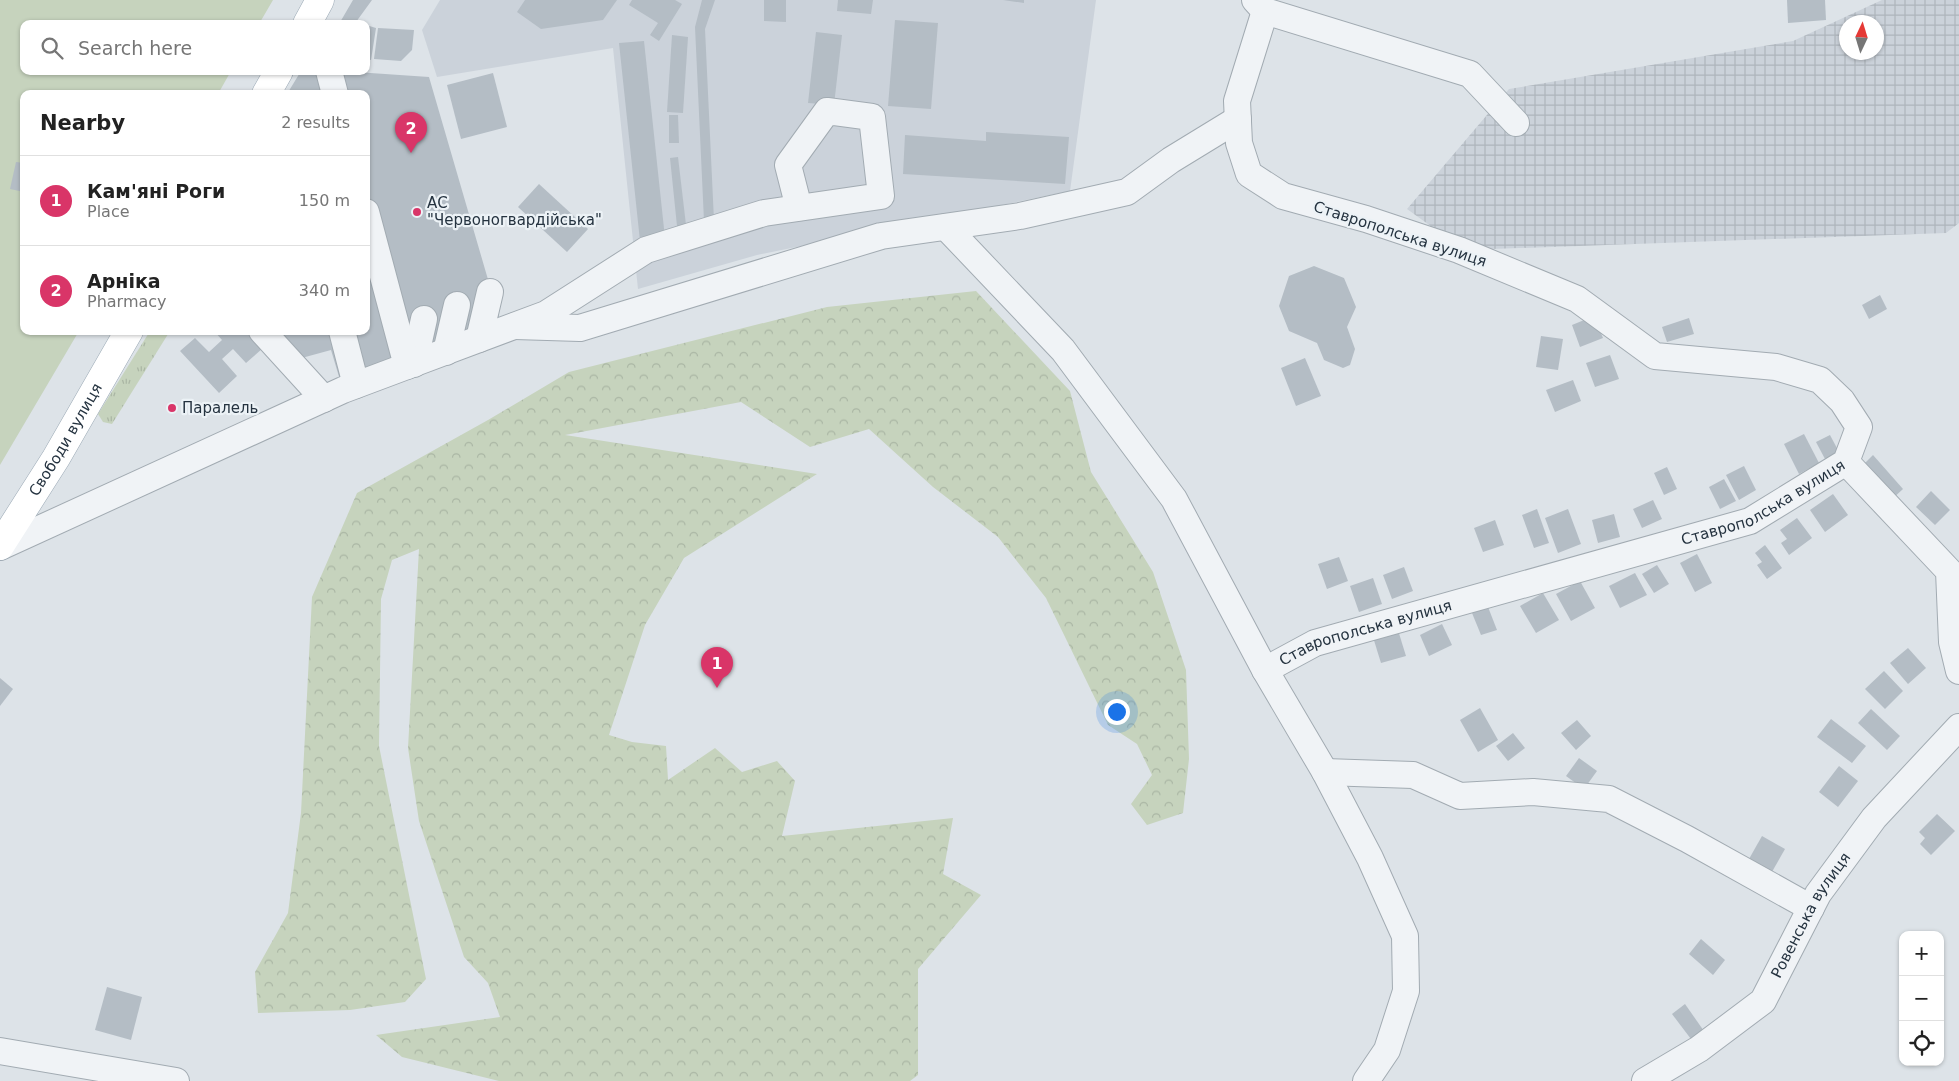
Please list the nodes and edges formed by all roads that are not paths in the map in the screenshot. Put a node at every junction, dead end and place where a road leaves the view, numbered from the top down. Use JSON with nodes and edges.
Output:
{"nodes":[{"id":1,"x":320,"y":0,"type":"edge"},
{"id":2,"x":1260,"y":6,"type":"edge"},
{"id":3,"x":309,"y":20,"type":"edge"},
{"id":4,"x":278,"y":75,"type":"edge"},
{"id":5,"x":330,"y":75,"type":"edge"},
{"id":6,"x":268,"y":90,"type":"edge"},
{"id":7,"x":334,"y":90,"type":"edge"},
{"id":8,"x":1238,"y":119,"type":"junction"},
{"id":9,"x":1516,"y":123,"type":"dead end"},
{"id":10,"x":799,"y":208,"type":"dead end"},
{"id":11,"x":370,"y":220,"type":"edge"},
{"id":12,"x":946,"y":227,"type":"junction"},
{"id":13,"x":456,"y":305,"type":"junction"},
{"id":14,"x":515,"y":326,"type":"junction"},
{"id":15,"x":127,"y":335,"type":"edge"},
{"id":16,"x":266,"y":335,"type":"edge"},
{"id":17,"x":343,"y":335,"type":"edge"},
{"id":18,"x":439,"y":354,"type":"junction"},
{"id":19,"x":356,"y":385,"type":"junction"},
{"id":20,"x":324,"y":399,"type":"junction"},
{"id":21,"x":1846,"y":462,"type":"junction"},
{"id":22,"x":0,"y":546,"type":"edge"},
{"id":23,"x":1954,"y":562,"type":"edge"},
{"id":24,"x":1265,"y":670,"type":"junction"},
{"id":25,"x":1959,"y":671,"type":"edge"},
{"id":26,"x":1959,"y":727,"type":"edge"},
{"id":27,"x":1326,"y":772,"type":"junction"},
{"id":28,"x":1811,"y":908,"type":"junction"},
{"id":29,"x":0,"y":1051,"type":"edge"},
{"id":30,"x":176,"y":1081,"type":"edge"},
{"id":31,"x":1366,"y":1081,"type":"edge"},
{"id":32,"x":1645,"y":1081,"type":"edge"}],
"edges":[{"from":1,"to":3,"type":"main road"},
{"from":2,"to":8,"type":"street","name":"Ставрополська вулиця"},
{"from":2,"to":9,"type":"street"},
{"from":4,"to":6,"type":"main road"},
{"from":5,"to":7,"type":"street"},
{"from":8,"to":12,"type":"street"},
{"from":8,"to":21,"type":"street","name":"Ставрополська вулиця"},
{"from":10,"to":14,"type":"street"},
{"from":11,"to":18,"type":"street"},
{"from":12,"to":14,"type":"street"},
{"from":12,"to":24,"type":"street"},
{"from":13,"to":18,"type":"street"},
{"from":13,"to":18,"type":"street"},
{"from":13,"to":18,"type":"street"},
{"from":14,"to":18,"type":"street"},
{"from":15,"to":22,"type":"main road","name":"Свободи вулиця"},
{"from":16,"to":20,"type":"street"},
{"from":17,"to":19,"type":"street"},
{"from":18,"to":19,"type":"street"},
{"from":19,"to":20,"type":"street"},
{"from":20,"to":22,"type":"street"},
{"from":21,"to":23,"type":"street"},
{"from":21,"to":24,"type":"street","name":"Ставрополська вулиця"},
{"from":23,"to":25,"type":"street"},
{"from":24,"to":27,"type":"street"},
{"from":26,"to":28,"type":"street","name":"Ровенська вулиця"},
{"from":27,"to":28,"type":"street"},
{"from":27,"to":31,"type":"street"},
{"from":28,"to":32,"type":"street","name":"Ровенська вулиця"},
{"from":29,"to":30,"type":"street"}]}
